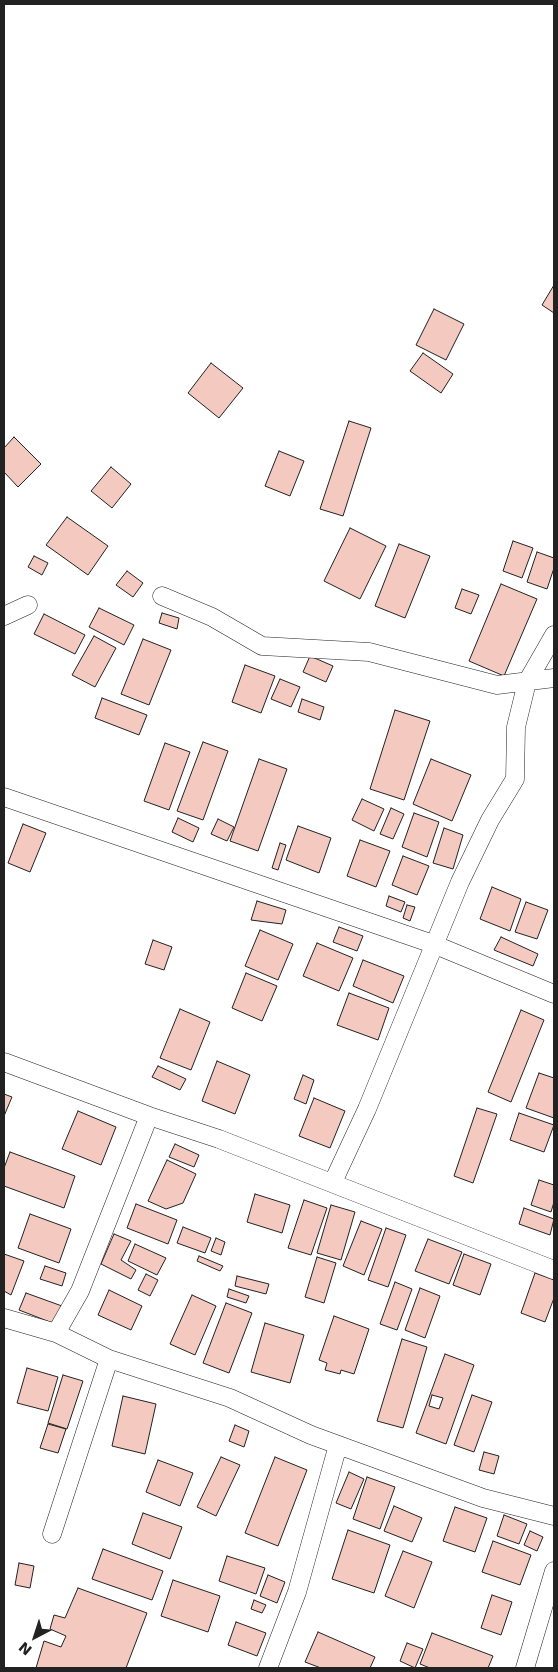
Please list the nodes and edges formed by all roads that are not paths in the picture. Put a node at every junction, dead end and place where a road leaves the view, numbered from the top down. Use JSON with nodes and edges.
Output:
{"nodes":[{"id":1,"x":162,"y":596,"type":"dead end"},
{"id":2,"x":28,"y":605,"type":"dead end"},
{"id":3,"x":4,"y":616,"type":"edge"},
{"id":4,"x":554,"y":635,"type":"edge"},
{"id":5,"x":554,"y":678,"type":"edge"},
{"id":6,"x":527,"y":682,"type":"junction"},
{"id":7,"x":4,"y":797,"type":"edge"},
{"id":8,"x":433,"y":944,"type":"junction"},
{"id":9,"x":554,"y":994,"type":"edge"},
{"id":10,"x":4,"y":1062,"type":"edge"},
{"id":11,"x":148,"y":1116,"type":"junction"},
{"id":12,"x":333,"y":1182,"type":"junction"},
{"id":13,"x":554,"y":1270,"type":"edge"},
{"id":14,"x":4,"y":1318,"type":"edge"},
{"id":15,"x":56,"y":1333,"type":"junction"},
{"id":16,"x":110,"y":1359,"type":"junction"},
{"id":17,"x":338,"y":1445,"type":"junction"},
{"id":18,"x":554,"y":1516,"type":"edge"},
{"id":19,"x":52,"y":1534,"type":"dead end"},
{"id":20,"x":554,"y":1571,"type":"edge"},
{"id":21,"x":268,"y":1668,"type":"edge"},
{"id":22,"x":525,"y":1668,"type":"edge"}],
"edges":[{"from":1,"to":6,"type":"street"},
{"from":2,"to":3,"type":"street"},
{"from":4,"to":6,"type":"street"},
{"from":5,"to":6,"type":"street"},
{"from":6,"to":8,"type":"street"},
{"from":7,"to":8,"type":"street"},
{"from":8,"to":9,"type":"street"},
{"from":8,"to":12,"type":"street"},
{"from":10,"to":11,"type":"street"},
{"from":11,"to":12,"type":"street"},
{"from":11,"to":15,"type":"street"},
{"from":12,"to":13,"type":"street"},
{"from":14,"to":15,"type":"street"},
{"from":15,"to":16,"type":"street"},
{"from":16,"to":17,"type":"street"},
{"from":16,"to":19,"type":"street"},
{"from":17,"to":18,"type":"street"},
{"from":17,"to":21,"type":"street"},
{"from":20,"to":22,"type":"street"}]}
